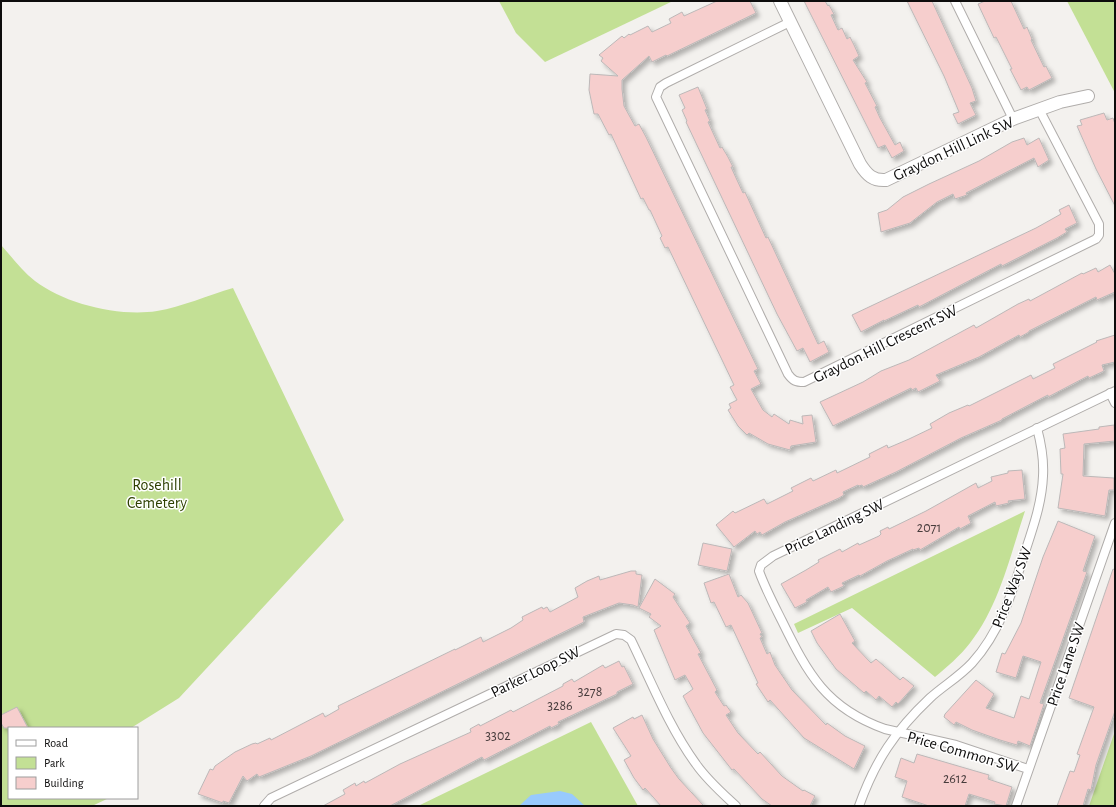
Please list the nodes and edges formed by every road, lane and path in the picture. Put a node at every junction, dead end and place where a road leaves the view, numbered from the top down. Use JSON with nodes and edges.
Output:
{"nodes":[{"id":1,"x":780,"y":1,"type":"edge"},
{"id":2,"x":955,"y":1,"type":"edge"},
{"id":3,"x":790,"y":22,"type":"junction"},
{"id":4,"x":1088,"y":96,"type":"dead end"},
{"id":5,"x":1039,"y":108,"type":"junction"},
{"id":6,"x":1013,"y":119,"type":"junction"},
{"id":7,"x":1112,"y":392,"type":"edge"},
{"id":8,"x":1115,"y":403,"type":"edge"},
{"id":9,"x":1037,"y":428,"type":"junction"},
{"id":10,"x":1115,"y":522,"type":"edge"},
{"id":11,"x":898,"y":732,"type":"junction"},
{"id":12,"x":1028,"y":769,"type":"junction"},
{"id":13,"x":264,"y":806,"type":"edge"},
{"id":14,"x":736,"y":806,"type":"edge"},
{"id":15,"x":859,"y":806,"type":"edge"},
{"id":16,"x":1016,"y":806,"type":"edge"}],
"edges":[{"from":1,"to":3,"type":"street","name":"Graydon Hill Link SW"},
{"from":2,"to":6,"type":"street"},
{"from":3,"to":5,"type":"street","name":"Graydon Hill Crescent SW"},
{"from":3,"to":6,"type":"street","name":"Graydon Hill Link SW"},
{"from":4,"to":5,"type":"street","name":"Graydon Hill Link SW"},
{"from":5,"to":6,"type":"street","name":"Graydon Hill Link SW"},
{"from":7,"to":8,"type":"street"},
{"from":7,"to":9,"type":"street","name":"Price Landing SW"},
{"from":9,"to":11,"type":"street","name":"Price Way SW"},
{"from":9,"to":11,"type":"street","name":"Price Landing SW"},
{"from":10,"to":12,"type":"street","name":"Price Lane SW"},
{"from":11,"to":12,"type":"street","name":"Price Common SW"},
{"from":11,"to":15,"type":"street","name":"Price Way SW"},
{"from":12,"to":16,"type":"street","name":"Price Lane SW"},
{"from":13,"to":14,"type":"street","name":"Parker Loop SW"}]}
